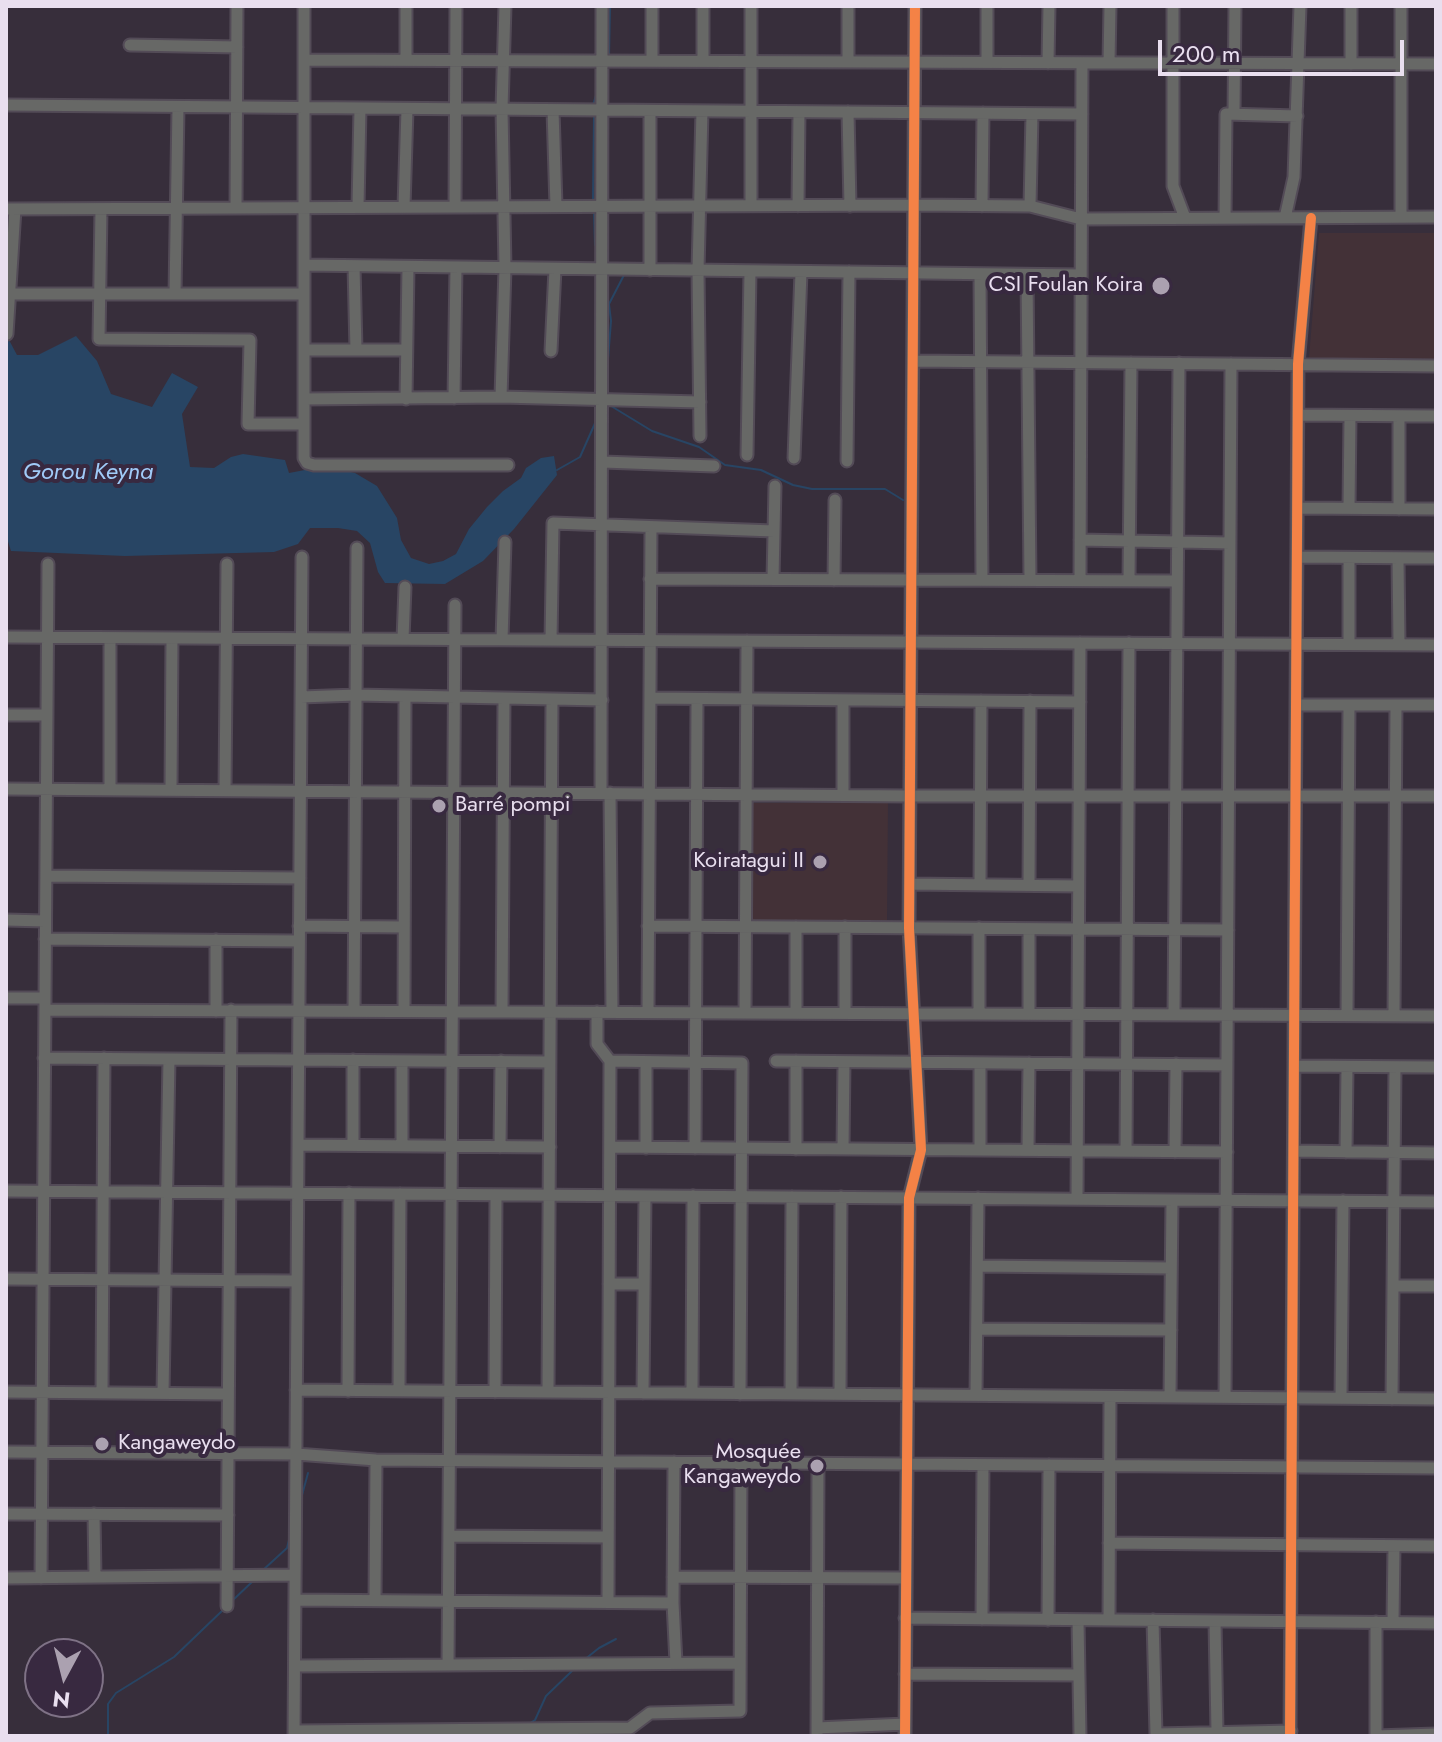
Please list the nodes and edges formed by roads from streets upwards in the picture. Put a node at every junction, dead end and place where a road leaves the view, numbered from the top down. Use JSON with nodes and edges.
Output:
{"nodes":[{"id":1,"x":237,"y":6,"type":"edge"},
{"id":2,"x":304,"y":6,"type":"edge"},
{"id":3,"x":406,"y":6,"type":"edge"},
{"id":4,"x":456,"y":6,"type":"edge"},
{"id":5,"x":505,"y":6,"type":"edge"},
{"id":6,"x":602,"y":6,"type":"edge"},
{"id":7,"x":652,"y":6,"type":"edge"},
{"id":8,"x":703,"y":6,"type":"edge"},
{"id":9,"x":751,"y":6,"type":"edge"},
{"id":10,"x":848,"y":6,"type":"edge"},
{"id":11,"x":915,"y":6,"type":"edge"},
{"id":12,"x":987,"y":6,"type":"edge"},
{"id":13,"x":1049,"y":6,"type":"edge"},
{"id":14,"x":1110,"y":6,"type":"edge"},
{"id":15,"x":1173,"y":6,"type":"edge"},
{"id":16,"x":1235,"y":6,"type":"edge"},
{"id":17,"x":1300,"y":6,"type":"edge"},
{"id":18,"x":1351,"y":6,"type":"edge"},
{"id":19,"x":1401,"y":6,"type":"edge"},
{"id":20,"x":130,"y":45,"type":"dead end"},
{"id":21,"x":237,"y":47,"type":"junction"},
{"id":22,"x":304,"y":60,"type":"junction"},
{"id":23,"x":406,"y":60,"type":"junction"},
{"id":24,"x":456,"y":60,"type":"junction"},
{"id":25,"x":504,"y":60,"type":"junction"},
{"id":26,"x":602,"y":61,"type":"junction"},
{"id":27,"x":652,"y":61,"type":"junction"},
{"id":28,"x":703,"y":61,"type":"junction"},
{"id":29,"x":751,"y":61,"type":"junction"},
{"id":30,"x":848,"y":62,"type":"junction"},
{"id":31,"x":915,"y":62,"type":"junction"},
{"id":32,"x":987,"y":62,"type":"junction"},
{"id":33,"x":1048,"y":63,"type":"junction"},
{"id":34,"x":1082,"y":63,"type":"junction"},
{"id":35,"x":1109,"y":63,"type":"junction"},
{"id":36,"x":1173,"y":63,"type":"junction"},
{"id":37,"x":1235,"y":63,"type":"junction"},
{"id":38,"x":1300,"y":64,"type":"junction"},
{"id":39,"x":1351,"y":64,"type":"junction"},
{"id":40,"x":1401,"y":64,"type":"junction"},
{"id":41,"x":1436,"y":64,"type":"edge"},
{"id":42,"x":6,"y":105,"type":"edge"},
{"id":43,"x":178,"y":107,"type":"junction"},
{"id":44,"x":237,"y":107,"type":"junction"},
{"id":45,"x":304,"y":108,"type":"junction"},
{"id":46,"x":360,"y":108,"type":"junction"},
{"id":47,"x":407,"y":109,"type":"junction"},
{"id":48,"x":455,"y":109,"type":"junction"},
{"id":49,"x":502,"y":109,"type":"junction"},
{"id":50,"x":553,"y":110,"type":"junction"},
{"id":51,"x":601,"y":110,"type":"junction"},
{"id":52,"x":650,"y":111,"type":"junction"},
{"id":53,"x":702,"y":111,"type":"junction"},
{"id":54,"x":751,"y":111,"type":"junction"},
{"id":55,"x":799,"y":112,"type":"junction"},
{"id":56,"x":848,"y":112,"type":"junction"},
{"id":57,"x":914,"y":112,"type":"junction"},
{"id":58,"x":983,"y":113,"type":"junction"},
{"id":59,"x":1032,"y":114,"type":"junction"},
{"id":60,"x":1082,"y":114,"type":"junction"},
{"id":61,"x":1234,"y":114,"type":"junction"},
{"id":62,"x":1297,"y":116,"type":"junction"},
{"id":63,"x":650,"y":205,"type":"junction"},
{"id":64,"x":699,"y":205,"type":"junction"},
{"id":65,"x":751,"y":205,"type":"junction"},
{"id":66,"x":914,"y":205,"type":"junction"},
{"id":67,"x":504,"y":206,"type":"junction"},
{"id":68,"x":556,"y":206,"type":"junction"},
{"id":69,"x":601,"y":206,"type":"junction"},
{"id":70,"x":798,"y":206,"type":"junction"},
{"id":71,"x":850,"y":206,"type":"junction"},
{"id":72,"x":982,"y":206,"type":"junction"},
{"id":73,"x":1030,"y":206,"type":"junction"},
{"id":74,"x":358,"y":207,"type":"junction"},
{"id":75,"x":404,"y":207,"type":"junction"},
{"id":76,"x":455,"y":207,"type":"junction"},
{"id":77,"x":176,"y":208,"type":"junction"},
{"id":78,"x":236,"y":208,"type":"junction"},
{"id":79,"x":304,"y":208,"type":"junction"},
{"id":80,"x":11,"y":209,"type":"edge"},
{"id":81,"x":101,"y":209,"type":"junction"},
{"id":82,"x":1401,"y":217,"type":"junction"},
{"id":83,"x":1436,"y":217,"type":"edge"},
{"id":84,"x":1185,"y":218,"type":"junction"},
{"id":85,"x":1225,"y":218,"type":"junction"},
{"id":86,"x":1285,"y":218,"type":"junction"},
{"id":87,"x":1311,"y":218,"type":"junction"},
{"id":88,"x":1081,"y":219,"type":"junction"},
{"id":89,"x":304,"y":265,"type":"junction"},
{"id":90,"x":354,"y":266,"type":"junction"},
{"id":91,"x":408,"y":267,"type":"junction"},
{"id":92,"x":456,"y":267,"type":"junction"},
{"id":93,"x":505,"y":268,"type":"junction"},
{"id":94,"x":555,"y":269,"type":"junction"},
{"id":95,"x":601,"y":269,"type":"junction"},
{"id":96,"x":650,"y":270,"type":"junction"},
{"id":97,"x":698,"y":270,"type":"junction"},
{"id":98,"x":750,"y":271,"type":"junction"},
{"id":99,"x":801,"y":272,"type":"junction"},
{"id":100,"x":849,"y":272,"type":"junction"},
{"id":101,"x":913,"y":273,"type":"junction"},
{"id":102,"x":980,"y":274,"type":"junction"},
{"id":103,"x":1027,"y":275,"type":"junction"},
{"id":104,"x":1081,"y":275,"type":"junction"},
{"id":105,"x":10,"y":294,"type":"junction"},
{"id":106,"x":175,"y":294,"type":"junction"},
{"id":107,"x":304,"y":294,"type":"junction"},
{"id":108,"x":99,"y":295,"type":"junction"},
{"id":109,"x":7,"y":334,"type":"edge"},
{"id":110,"x":304,"y":350,"type":"junction"},
{"id":111,"x":356,"y":350,"type":"junction"},
{"id":112,"x":406,"y":350,"type":"junction"},
{"id":113,"x":551,"y":351,"type":"dead end"},
{"id":114,"x":913,"y":361,"type":"junction"},
{"id":115,"x":981,"y":361,"type":"junction"},
{"id":116,"x":1029,"y":362,"type":"junction"},
{"id":117,"x":1081,"y":362,"type":"junction"},
{"id":118,"x":1131,"y":363,"type":"junction"},
{"id":119,"x":1179,"y":363,"type":"junction"},
{"id":120,"x":1231,"y":364,"type":"junction"},
{"id":121,"x":1298,"y":364,"type":"junction"},
{"id":122,"x":1436,"y":366,"type":"edge"},
{"id":123,"x":501,"y":397,"type":"junction"},
{"id":124,"x":454,"y":398,"type":"junction"},
{"id":125,"x":304,"y":399,"type":"junction"},
{"id":126,"x":406,"y":399,"type":"junction"},
{"id":127,"x":603,"y":400,"type":"junction"},
{"id":128,"x":700,"y":402,"type":"junction"},
{"id":129,"x":1298,"y":415,"type":"junction"},
{"id":130,"x":1350,"y":416,"type":"junction"},
{"id":131,"x":1399,"y":416,"type":"junction"},
{"id":132,"x":1436,"y":416,"type":"edge"},
{"id":133,"x":304,"y":424,"type":"junction"},
{"id":134,"x":700,"y":436,"type":"dead end"},
{"id":135,"x":747,"y":455,"type":"dead end"},
{"id":136,"x":794,"y":458,"type":"dead end"},
{"id":137,"x":847,"y":461,"type":"dead end"},
{"id":138,"x":603,"y":462,"type":"junction"},
{"id":139,"x":508,"y":465,"type":"dead end"},
{"id":140,"x":714,"y":466,"type":"dead end"},
{"id":141,"x":775,"y":486,"type":"dead end"},
{"id":142,"x":835,"y":500,"type":"dead end"},
{"id":143,"x":1298,"y":508,"type":"junction"},
{"id":144,"x":1349,"y":508,"type":"junction"},
{"id":145,"x":1399,"y":509,"type":"junction"},
{"id":146,"x":1436,"y":509,"type":"edge"},
{"id":147,"x":601,"y":525,"type":"junction"},
{"id":148,"x":651,"y":528,"type":"junction"},
{"id":149,"x":774,"y":531,"type":"junction"},
{"id":150,"x":1080,"y":540,"type":"junction"},
{"id":151,"x":1128,"y":541,"type":"junction"},
{"id":152,"x":505,"y":542,"type":"dead end"},
{"id":153,"x":1177,"y":542,"type":"junction"},
{"id":154,"x":1230,"y":543,"type":"junction"},
{"id":155,"x":357,"y":548,"type":"dead end"},
{"id":156,"x":302,"y":557,"type":"dead end"},
{"id":157,"x":1297,"y":557,"type":"junction"},
{"id":158,"x":1349,"y":558,"type":"junction"},
{"id":159,"x":1398,"y":558,"type":"junction"},
{"id":160,"x":1436,"y":558,"type":"edge"},
{"id":161,"x":48,"y":564,"type":"dead end"},
{"id":162,"x":227,"y":564,"type":"dead end"},
{"id":163,"x":650,"y":579,"type":"junction"},
{"id":164,"x":773,"y":579,"type":"junction"},
{"id":165,"x":834,"y":580,"type":"junction"},
{"id":166,"x":912,"y":580,"type":"junction"},
{"id":167,"x":982,"y":580,"type":"junction"},
{"id":168,"x":1030,"y":580,"type":"junction"},
{"id":169,"x":1080,"y":580,"type":"junction"},
{"id":170,"x":1129,"y":580,"type":"junction"},
{"id":171,"x":1177,"y":581,"type":"junction"},
{"id":172,"x":405,"y":587,"type":"dead end"},
{"id":173,"x":455,"y":605,"type":"dead end"},
{"id":174,"x":6,"y":637,"type":"edge"},
{"id":175,"x":47,"y":637,"type":"junction"},
{"id":176,"x":110,"y":638,"type":"junction"},
{"id":177,"x":172,"y":638,"type":"junction"},
{"id":178,"x":226,"y":638,"type":"junction"},
{"id":179,"x":301,"y":639,"type":"junction"},
{"id":180,"x":357,"y":639,"type":"junction"},
{"id":181,"x":403,"y":639,"type":"junction"},
{"id":182,"x":455,"y":640,"type":"junction"},
{"id":183,"x":502,"y":640,"type":"junction"},
{"id":184,"x":551,"y":640,"type":"junction"},
{"id":185,"x":601,"y":641,"type":"junction"},
{"id":186,"x":650,"y":641,"type":"junction"},
{"id":187,"x":747,"y":641,"type":"junction"},
{"id":188,"x":911,"y":642,"type":"junction"},
{"id":189,"x":1080,"y":643,"type":"junction"},
{"id":190,"x":1129,"y":643,"type":"junction"},
{"id":191,"x":1177,"y":644,"type":"junction"},
{"id":192,"x":1230,"y":644,"type":"junction"},
{"id":193,"x":1297,"y":644,"type":"junction"},
{"id":194,"x":1349,"y":644,"type":"junction"},
{"id":195,"x":1399,"y":644,"type":"junction"},
{"id":196,"x":1436,"y":645,"type":"edge"},
{"id":197,"x":356,"y":695,"type":"junction"},
{"id":198,"x":301,"y":697,"type":"junction"},
{"id":199,"x":405,"y":698,"type":"junction"},
{"id":200,"x":650,"y":698,"type":"junction"},
{"id":201,"x":454,"y":699,"type":"junction"},
{"id":202,"x":504,"y":699,"type":"junction"},
{"id":203,"x":552,"y":699,"type":"junction"},
{"id":204,"x":697,"y":699,"type":"junction"},
{"id":205,"x":747,"y":699,"type":"junction"},
{"id":206,"x":602,"y":700,"type":"junction"},
{"id":207,"x":843,"y":700,"type":"junction"},
{"id":208,"x":911,"y":700,"type":"junction"},
{"id":209,"x":981,"y":701,"type":"junction"},
{"id":210,"x":1030,"y":701,"type":"junction"},
{"id":211,"x":1080,"y":702,"type":"junction"},
{"id":212,"x":1297,"y":705,"type":"junction"},
{"id":213,"x":1349,"y":705,"type":"junction"},
{"id":214,"x":1396,"y":705,"type":"junction"},
{"id":215,"x":1436,"y":705,"type":"edge"},
{"id":216,"x":6,"y":715,"type":"edge"},
{"id":217,"x":47,"y":715,"type":"junction"},
{"id":218,"x":6,"y":789,"type":"edge"},
{"id":219,"x":46,"y":789,"type":"junction"},
{"id":220,"x":110,"y":790,"type":"junction"},
{"id":221,"x":171,"y":790,"type":"junction"},
{"id":222,"x":225,"y":790,"type":"junction"},
{"id":223,"x":300,"y":791,"type":"junction"},
{"id":224,"x":355,"y":791,"type":"junction"},
{"id":225,"x":405,"y":792,"type":"junction"},
{"id":226,"x":454,"y":792,"type":"junction"},
{"id":227,"x":504,"y":793,"type":"junction"},
{"id":228,"x":552,"y":793,"type":"junction"},
{"id":229,"x":606,"y":793,"type":"junction"},
{"id":230,"x":649,"y":794,"type":"junction"},
{"id":231,"x":697,"y":794,"type":"junction"},
{"id":232,"x":746,"y":794,"type":"junction"},
{"id":233,"x":843,"y":795,"type":"junction"},
{"id":234,"x":910,"y":796,"type":"junction"},
{"id":235,"x":980,"y":796,"type":"junction"},
{"id":236,"x":1029,"y":796,"type":"junction"},
{"id":237,"x":1079,"y":796,"type":"junction"},
{"id":238,"x":1128,"y":796,"type":"junction"},
{"id":239,"x":1176,"y":796,"type":"junction"},
{"id":240,"x":1229,"y":796,"type":"junction"},
{"id":241,"x":1296,"y":796,"type":"junction"},
{"id":242,"x":1348,"y":796,"type":"junction"},
{"id":243,"x":1395,"y":796,"type":"junction"},
{"id":244,"x":1436,"y":796,"type":"edge"},
{"id":245,"x":46,"y":876,"type":"junction"},
{"id":246,"x":300,"y":878,"type":"junction"},
{"id":247,"x":910,"y":884,"type":"junction"},
{"id":248,"x":980,"y":885,"type":"junction"},
{"id":249,"x":1029,"y":885,"type":"junction"},
{"id":250,"x":1078,"y":886,"type":"junction"},
{"id":251,"x":6,"y":920,"type":"edge"},
{"id":252,"x":45,"y":921,"type":"junction"},
{"id":253,"x":299,"y":926,"type":"junction"},
{"id":254,"x":648,"y":926,"type":"junction"},
{"id":255,"x":696,"y":926,"type":"junction"},
{"id":256,"x":354,"y":927,"type":"junction"},
{"id":257,"x":404,"y":927,"type":"junction"},
{"id":258,"x":745,"y":927,"type":"junction"},
{"id":259,"x":796,"y":927,"type":"junction"},
{"id":260,"x":845,"y":927,"type":"junction"},
{"id":261,"x":909,"y":928,"type":"junction"},
{"id":262,"x":979,"y":928,"type":"junction"},
{"id":263,"x":1029,"y":929,"type":"junction"},
{"id":264,"x":1078,"y":929,"type":"junction"},
{"id":265,"x":1127,"y":930,"type":"junction"},
{"id":266,"x":1175,"y":930,"type":"junction"},
{"id":267,"x":1228,"y":930,"type":"junction"},
{"id":268,"x":45,"y":939,"type":"junction"},
{"id":269,"x":216,"y":940,"type":"junction"},
{"id":270,"x":299,"y":941,"type":"junction"},
{"id":271,"x":6,"y":998,"type":"edge"},
{"id":272,"x":45,"y":1004,"type":"junction"},
{"id":273,"x":231,"y":1010,"type":"junction"},
{"id":274,"x":216,"y":1011,"type":"junction"},
{"id":275,"x":299,"y":1011,"type":"junction"},
{"id":276,"x":354,"y":1011,"type":"junction"},
{"id":277,"x":404,"y":1011,"type":"junction"},
{"id":278,"x":452,"y":1011,"type":"junction"},
{"id":279,"x":502,"y":1012,"type":"junction"},
{"id":280,"x":551,"y":1012,"type":"junction"},
{"id":281,"x":597,"y":1012,"type":"junction"},
{"id":282,"x":612,"y":1012,"type":"junction"},
{"id":283,"x":648,"y":1012,"type":"junction"},
{"id":284,"x":696,"y":1013,"type":"junction"},
{"id":285,"x":745,"y":1013,"type":"junction"},
{"id":286,"x":796,"y":1013,"type":"junction"},
{"id":287,"x":845,"y":1013,"type":"junction"},
{"id":288,"x":912,"y":1014,"type":"junction"},
{"id":289,"x":979,"y":1014,"type":"junction"},
{"id":290,"x":1029,"y":1014,"type":"junction"},
{"id":291,"x":1078,"y":1014,"type":"junction"},
{"id":292,"x":1126,"y":1014,"type":"junction"},
{"id":293,"x":1174,"y":1014,"type":"junction"},
{"id":294,"x":1227,"y":1015,"type":"junction"},
{"id":295,"x":1295,"y":1015,"type":"junction"},
{"id":296,"x":1347,"y":1015,"type":"junction"},
{"id":297,"x":1394,"y":1015,"type":"junction"},
{"id":298,"x":1436,"y":1016,"type":"edge"},
{"id":299,"x":44,"y":1058,"type":"junction"},
{"id":300,"x":104,"y":1058,"type":"junction"},
{"id":301,"x":169,"y":1059,"type":"junction"},
{"id":302,"x":231,"y":1059,"type":"junction"},
{"id":303,"x":298,"y":1060,"type":"junction"},
{"id":304,"x":353,"y":1060,"type":"junction"},
{"id":305,"x":402,"y":1061,"type":"junction"},
{"id":306,"x":452,"y":1061,"type":"junction"},
{"id":307,"x":501,"y":1061,"type":"junction"},
{"id":308,"x":610,"y":1061,"type":"junction"},
{"id":309,"x":776,"y":1061,"type":"dead end"},
{"id":310,"x":796,"y":1061,"type":"junction"},
{"id":311,"x":550,"y":1062,"type":"junction"},
{"id":312,"x":646,"y":1062,"type":"junction"},
{"id":313,"x":695,"y":1062,"type":"junction"},
{"id":314,"x":844,"y":1062,"type":"junction"},
{"id":315,"x":917,"y":1062,"type":"junction"},
{"id":316,"x":980,"y":1063,"type":"junction"},
{"id":317,"x":1029,"y":1063,"type":"junction"},
{"id":318,"x":1077,"y":1064,"type":"junction"},
{"id":319,"x":1126,"y":1064,"type":"junction"},
{"id":320,"x":1176,"y":1064,"type":"junction"},
{"id":321,"x":1227,"y":1065,"type":"junction"},
{"id":322,"x":1295,"y":1066,"type":"junction"},
{"id":323,"x":1347,"y":1067,"type":"junction"},
{"id":324,"x":1395,"y":1067,"type":"junction"},
{"id":325,"x":1436,"y":1067,"type":"edge"},
{"id":326,"x":298,"y":1145,"type":"junction"},
{"id":327,"x":353,"y":1145,"type":"junction"},
{"id":328,"x":402,"y":1146,"type":"junction"},
{"id":329,"x":451,"y":1146,"type":"junction"},
{"id":330,"x":500,"y":1147,"type":"junction"},
{"id":331,"x":550,"y":1147,"type":"junction"},
{"id":332,"x":610,"y":1147,"type":"junction"},
{"id":333,"x":646,"y":1148,"type":"junction"},
{"id":334,"x":695,"y":1148,"type":"junction"},
{"id":335,"x":742,"y":1148,"type":"junction"},
{"id":336,"x":796,"y":1149,"type":"junction"},
{"id":337,"x":843,"y":1149,"type":"junction"},
{"id":338,"x":921,"y":1150,"type":"junction"},
{"id":339,"x":980,"y":1150,"type":"junction"},
{"id":340,"x":1028,"y":1150,"type":"junction"},
{"id":341,"x":1077,"y":1151,"type":"junction"},
{"id":342,"x":1126,"y":1151,"type":"junction"},
{"id":343,"x":1295,"y":1151,"type":"junction"},
{"id":344,"x":1175,"y":1152,"type":"junction"},
{"id":345,"x":1227,"y":1152,"type":"junction"},
{"id":346,"x":1346,"y":1152,"type":"junction"},
{"id":347,"x":1394,"y":1152,"type":"junction"},
{"id":348,"x":1436,"y":1153,"type":"edge"},
{"id":349,"x":6,"y":1191,"type":"edge"},
{"id":350,"x":44,"y":1191,"type":"junction"},
{"id":351,"x":103,"y":1192,"type":"junction"},
{"id":352,"x":167,"y":1192,"type":"junction"},
{"id":353,"x":230,"y":1193,"type":"junction"},
{"id":354,"x":298,"y":1193,"type":"junction"},
{"id":355,"x":349,"y":1193,"type":"junction"},
{"id":356,"x":400,"y":1194,"type":"junction"},
{"id":357,"x":451,"y":1194,"type":"junction"},
{"id":358,"x":496,"y":1195,"type":"junction"},
{"id":359,"x":549,"y":1195,"type":"junction"},
{"id":360,"x":610,"y":1195,"type":"junction"},
{"id":361,"x":645,"y":1196,"type":"junction"},
{"id":362,"x":693,"y":1196,"type":"junction"},
{"id":363,"x":741,"y":1196,"type":"junction"},
{"id":364,"x":792,"y":1197,"type":"junction"},
{"id":365,"x":841,"y":1197,"type":"junction"},
{"id":366,"x":909,"y":1198,"type":"junction"},
{"id":367,"x":978,"y":1198,"type":"junction"},
{"id":368,"x":1077,"y":1199,"type":"junction"},
{"id":369,"x":1172,"y":1200,"type":"junction"},
{"id":370,"x":1226,"y":1200,"type":"junction"},
{"id":371,"x":1294,"y":1201,"type":"junction"},
{"id":372,"x":1343,"y":1201,"type":"junction"},
{"id":373,"x":1394,"y":1202,"type":"junction"},
{"id":374,"x":1436,"y":1202,"type":"edge"},
{"id":375,"x":978,"y":1266,"type":"junction"},
{"id":376,"x":1171,"y":1268,"type":"junction"},
{"id":377,"x":6,"y":1279,"type":"edge"},
{"id":378,"x":43,"y":1279,"type":"junction"},
{"id":379,"x":103,"y":1280,"type":"junction"},
{"id":380,"x":165,"y":1280,"type":"junction"},
{"id":381,"x":229,"y":1281,"type":"junction"},
{"id":382,"x":297,"y":1281,"type":"junction"},
{"id":383,"x":609,"y":1284,"type":"junction"},
{"id":384,"x":644,"y":1284,"type":"junction"},
{"id":385,"x":1393,"y":1286,"type":"junction"},
{"id":386,"x":1436,"y":1286,"type":"edge"},
{"id":387,"x":977,"y":1329,"type":"junction"},
{"id":388,"x":1171,"y":1330,"type":"junction"},
{"id":389,"x":296,"y":1390,"type":"junction"},
{"id":390,"x":348,"y":1391,"type":"junction"},
{"id":391,"x":399,"y":1391,"type":"junction"},
{"id":392,"x":450,"y":1391,"type":"junction"},
{"id":393,"x":6,"y":1392,"type":"edge"},
{"id":394,"x":42,"y":1392,"type":"junction"},
{"id":395,"x":495,"y":1392,"type":"junction"},
{"id":396,"x":548,"y":1392,"type":"junction"},
{"id":397,"x":102,"y":1393,"type":"junction"},
{"id":398,"x":163,"y":1393,"type":"junction"},
{"id":399,"x":609,"y":1393,"type":"junction"},
{"id":400,"x":643,"y":1393,"type":"junction"},
{"id":401,"x":692,"y":1393,"type":"junction"},
{"id":402,"x":228,"y":1394,"type":"junction"},
{"id":403,"x":740,"y":1394,"type":"junction"},
{"id":404,"x":791,"y":1394,"type":"junction"},
{"id":405,"x":840,"y":1394,"type":"junction"},
{"id":406,"x":907,"y":1395,"type":"junction"},
{"id":407,"x":976,"y":1395,"type":"junction"},
{"id":408,"x":1110,"y":1397,"type":"junction"},
{"id":409,"x":1170,"y":1397,"type":"junction"},
{"id":410,"x":1225,"y":1397,"type":"junction"},
{"id":411,"x":1293,"y":1398,"type":"junction"},
{"id":412,"x":1341,"y":1398,"type":"junction"},
{"id":413,"x":1392,"y":1399,"type":"junction"},
{"id":414,"x":1436,"y":1399,"type":"edge"},
{"id":415,"x":6,"y":1452,"type":"edge"},
{"id":416,"x":42,"y":1452,"type":"junction"},
{"id":417,"x":228,"y":1453,"type":"junction"},
{"id":418,"x":296,"y":1454,"type":"junction"},
{"id":419,"x":376,"y":1460,"type":"junction"},
{"id":420,"x":449,"y":1461,"type":"junction"},
{"id":421,"x":608,"y":1462,"type":"junction"},
{"id":422,"x":674,"y":1462,"type":"junction"},
{"id":423,"x":741,"y":1463,"type":"junction"},
{"id":424,"x":818,"y":1463,"type":"junction"},
{"id":425,"x":906,"y":1464,"type":"junction"},
{"id":426,"x":983,"y":1465,"type":"junction"},
{"id":427,"x":1049,"y":1465,"type":"junction"},
{"id":428,"x":1110,"y":1466,"type":"junction"},
{"id":429,"x":1293,"y":1467,"type":"junction"},
{"id":430,"x":1436,"y":1468,"type":"edge"},
{"id":431,"x":6,"y":1514,"type":"edge"},
{"id":432,"x":42,"y":1514,"type":"junction"},
{"id":433,"x":94,"y":1514,"type":"junction"},
{"id":434,"x":228,"y":1515,"type":"junction"},
{"id":435,"x":449,"y":1536,"type":"junction"},
{"id":436,"x":608,"y":1537,"type":"junction"},
{"id":437,"x":1109,"y":1543,"type":"junction"},
{"id":438,"x":1293,"y":1545,"type":"junction"},
{"id":439,"x":1394,"y":1546,"type":"junction"},
{"id":440,"x":1436,"y":1546,"type":"edge"},
{"id":441,"x":295,"y":1575,"type":"junction"},
{"id":442,"x":227,"y":1576,"type":"junction"},
{"id":443,"x":95,"y":1577,"type":"junction"},
{"id":444,"x":673,"y":1577,"type":"junction"},
{"id":445,"x":740,"y":1577,"type":"junction"},
{"id":446,"x":817,"y":1577,"type":"junction"},
{"id":447,"x":6,"y":1578,"type":"edge"},
{"id":448,"x":41,"y":1578,"type":"junction"},
{"id":449,"x":906,"y":1578,"type":"junction"},
{"id":450,"x":295,"y":1600,"type":"junction"},
{"id":451,"x":375,"y":1600,"type":"junction"},
{"id":452,"x":449,"y":1601,"type":"junction"},
{"id":453,"x":608,"y":1602,"type":"junction"},
{"id":454,"x":673,"y":1603,"type":"junction"},
{"id":455,"x":227,"y":1606,"type":"dead end"},
{"id":456,"x":905,"y":1618,"type":"junction"},
{"id":457,"x":982,"y":1619,"type":"junction"},
{"id":458,"x":1048,"y":1620,"type":"junction"},
{"id":459,"x":1078,"y":1620,"type":"junction"},
{"id":460,"x":1109,"y":1620,"type":"junction"},
{"id":461,"x":1153,"y":1620,"type":"junction"},
{"id":462,"x":1215,"y":1621,"type":"junction"},
{"id":463,"x":1292,"y":1622,"type":"junction"},
{"id":464,"x":1376,"y":1622,"type":"junction"},
{"id":465,"x":1393,"y":1622,"type":"junction"},
{"id":466,"x":1436,"y":1623,"type":"edge"},
{"id":467,"x":676,"y":1663,"type":"junction"},
{"id":468,"x":740,"y":1663,"type":"junction"},
{"id":469,"x":448,"y":1665,"type":"junction"},
{"id":470,"x":295,"y":1666,"type":"junction"},
{"id":471,"x":905,"y":1674,"type":"junction"},
{"id":472,"x":1079,"y":1675,"type":"junction"},
{"id":473,"x":905,"y":1730,"type":"edge"},
{"id":474,"x":817,"y":1732,"type":"edge"},
{"id":475,"x":1217,"y":1732,"type":"junction"},
{"id":476,"x":1290,"y":1733,"type":"edge"},
{"id":477,"x":294,"y":1734,"type":"edge"},
{"id":478,"x":1436,"y":1734,"type":"edge"},
{"id":479,"x":1080,"y":1736,"type":"edge"},
{"id":480,"x":1376,"y":1736,"type":"edge"}],
"edges":[{"from":1,"to":21,"type":"street"},
{"from":2,"to":22,"type":"street"},
{"from":3,"to":23,"type":"street"},
{"from":4,"to":24,"type":"street"},
{"from":5,"to":25,"type":"street"},
{"from":6,"to":26,"type":"street"},
{"from":7,"to":27,"type":"street"},
{"from":8,"to":28,"type":"street"},
{"from":9,"to":29,"type":"street"},
{"from":10,"to":30,"type":"street"},
{"from":11,"to":31,"type":"street"},
{"from":12,"to":32,"type":"street"},
{"from":13,"to":33,"type":"street"},
{"from":14,"to":35,"type":"street"},
{"from":15,"to":36,"type":"street"},
{"from":16,"to":37,"type":"street"},
{"from":17,"to":38,"type":"street"},
{"from":18,"to":39,"type":"street"},
{"from":19,"to":40,"type":"street"},
{"from":20,"to":21,"type":"street"},
{"from":21,"to":44,"type":"street"},
{"from":22,"to":23,"type":"street"},
{"from":22,"to":45,"type":"street"},
{"from":23,"to":24,"type":"street"},
{"from":24,"to":25,"type":"street"},
{"from":24,"to":48,"type":"street"},
{"from":25,"to":26,"type":"street"},
{"from":25,"to":49,"type":"street"},
{"from":26,"to":27,"type":"street"},
{"from":26,"to":51,"type":"street"},
{"from":27,"to":28,"type":"street"},
{"from":28,"to":29,"type":"street"},
{"from":29,"to":30,"type":"street"},
{"from":29,"to":54,"type":"street"},
{"from":30,"to":31,"type":"street"},
{"from":31,"to":32,"type":"street"},
{"from":31,"to":57,"type":"street"},
{"from":32,"to":33,"type":"street"},
{"from":33,"to":34,"type":"street"},
{"from":34,"to":35,"type":"street"},
{"from":34,"to":60,"type":"street"},
{"from":35,"to":36,"type":"street"},
{"from":36,"to":37,"type":"street"},
{"from":36,"to":84,"type":"street"},
{"from":37,"to":38,"type":"street"},
{"from":37,"to":61,"type":"street"},
{"from":38,"to":39,"type":"street"},
{"from":38,"to":62,"type":"street"},
{"from":39,"to":40,"type":"street"},
{"from":40,"to":41,"type":"street"},
{"from":40,"to":82,"type":"street"},
{"from":42,"to":43,"type":"street"},
{"from":43,"to":44,"type":"street"},
{"from":43,"to":77,"type":"street"},
{"from":44,"to":45,"type":"street"},
{"from":44,"to":78,"type":"street"},
{"from":45,"to":46,"type":"street"},
{"from":45,"to":79,"type":"street"},
{"from":46,"to":47,"type":"street"},
{"from":46,"to":74,"type":"street"},
{"from":47,"to":48,"type":"street"},
{"from":47,"to":75,"type":"street"},
{"from":48,"to":49,"type":"street"},
{"from":48,"to":76,"type":"street"},
{"from":49,"to":50,"type":"street"},
{"from":49,"to":67,"type":"street"},
{"from":50,"to":51,"type":"street"},
{"from":50,"to":68,"type":"street"},
{"from":51,"to":52,"type":"street"},
{"from":51,"to":69,"type":"street"},
{"from":52,"to":53,"type":"street"},
{"from":52,"to":63,"type":"street"},
{"from":53,"to":54,"type":"street"},
{"from":53,"to":64,"type":"street"},
{"from":54,"to":55,"type":"street"},
{"from":54,"to":65,"type":"street"},
{"from":55,"to":56,"type":"street"},
{"from":55,"to":70,"type":"street"},
{"from":56,"to":57,"type":"street"},
{"from":56,"to":71,"type":"street"},
{"from":57,"to":58,"type":"street"},
{"from":57,"to":66,"type":"street"},
{"from":58,"to":59,"type":"street"},
{"from":58,"to":72,"type":"street"},
{"from":59,"to":60,"type":"street"},
{"from":59,"to":73,"type":"street"},
{"from":60,"to":88,"type":"street"},
{"from":61,"to":62,"type":"street"},
{"from":61,"to":85,"type":"street"},
{"from":62,"to":86,"type":"street"},
{"from":63,"to":64,"type":"street"},
{"from":63,"to":69,"type":"street"},
{"from":63,"to":96,"type":"street"},
{"from":64,"to":65,"type":"street"},
{"from":64,"to":97,"type":"street"},
{"from":65,"to":70,"type":"street"},
{"from":66,"to":71,"type":"street"},
{"from":66,"to":72,"type":"street"},
{"from":66,"to":101,"type":"street"},
{"from":67,"to":68,"type":"street"},
{"from":67,"to":76,"type":"street"},
{"from":67,"to":93,"type":"street"},
{"from":68,"to":69,"type":"street"},
{"from":69,"to":95,"type":"street"},
{"from":70,"to":71,"type":"street"},
{"from":72,"to":73,"type":"street"},
{"from":73,"to":88,"type":"street"},
{"from":74,"to":75,"type":"street"},
{"from":74,"to":79,"type":"street"},
{"from":75,"to":76,"type":"street"},
{"from":77,"to":78,"type":"street"},
{"from":77,"to":81,"type":"street"},
{"from":77,"to":106,"type":"street"},
{"from":78,"to":79,"type":"street"},
{"from":79,"to":89,"type":"street"},
{"from":80,"to":81,"type":"street"},
{"from":80,"to":105,"type":"street"},
{"from":81,"to":108,"type":"street"},
{"from":82,"to":83,"type":"street"},
{"from":82,"to":87,"type":"street"},
{"from":84,"to":85,"type":"street"},
{"from":84,"to":88,"type":"street"},
{"from":85,"to":86,"type":"street"},
{"from":86,"to":87,"type":"street"},
{"from":87,"to":121,"type":"street"},
{"from":88,"to":104,"type":"street"},
{"from":89,"to":90,"type":"street"},
{"from":89,"to":107,"type":"street"},
{"from":90,"to":91,"type":"street"},
{"from":90,"to":111,"type":"street"},
{"from":91,"to":92,"type":"street"},
{"from":91,"to":112,"type":"street"},
{"from":92,"to":93,"type":"street"},
{"from":92,"to":124,"type":"street"},
{"from":93,"to":94,"type":"street"},
{"from":93,"to":123,"type":"street"},
{"from":94,"to":95,"type":"street"},
{"from":94,"to":113,"type":"street"},
{"from":95,"to":96,"type":"street"},
{"from":95,"to":127,"type":"street"},
{"from":96,"to":97,"type":"street"},
{"from":97,"to":98,"type":"street"},
{"from":97,"to":128,"type":"street"},
{"from":98,"to":99,"type":"street"},
{"from":98,"to":135,"type":"street"},
{"from":99,"to":100,"type":"street"},
{"from":99,"to":136,"type":"street"},
{"from":100,"to":101,"type":"street"},
{"from":100,"to":137,"type":"street"},
{"from":101,"to":102,"type":"street"},
{"from":101,"to":114,"type":"street"},
{"from":102,"to":103,"type":"street"},
{"from":102,"to":115,"type":"street"},
{"from":103,"to":104,"type":"street"},
{"from":103,"to":116,"type":"street"},
{"from":104,"to":117,"type":"street"},
{"from":105,"to":108,"type":"street"},
{"from":105,"to":109,"type":"street"},
{"from":106,"to":107,"type":"street"},
{"from":106,"to":108,"type":"street"},
{"from":107,"to":110,"type":"street"},
{"from":108,"to":133,"type":"street"},
{"from":110,"to":111,"type":"street"},
{"from":110,"to":125,"type":"street"},
{"from":111,"to":112,"type":"street"},
{"from":112,"to":126,"type":"street"},
{"from":114,"to":115,"type":"street"},
{"from":114,"to":166,"type":"street"},
{"from":115,"to":116,"type":"street"},
{"from":115,"to":167,"type":"street"},
{"from":116,"to":117,"type":"street"},
{"from":116,"to":168,"type":"street"},
{"from":117,"to":118,"type":"street"},
{"from":117,"to":150,"type":"street"},
{"from":118,"to":119,"type":"street"},
{"from":118,"to":151,"type":"street"},
{"from":119,"to":120,"type":"street"},
{"from":119,"to":153,"type":"street"},
{"from":120,"to":121,"type":"street"},
{"from":120,"to":154,"type":"street"},
{"from":121,"to":122,"type":"street"},
{"from":121,"to":129,"type":"street"},
{"from":123,"to":124,"type":"street"},
{"from":123,"to":127,"type":"street"},
{"from":124,"to":126,"type":"street"},
{"from":125,"to":126,"type":"street"},
{"from":125,"to":133,"type":"street"},
{"from":127,"to":128,"type":"street"},
{"from":127,"to":138,"type":"street"},
{"from":128,"to":134,"type":"street"},
{"from":129,"to":130,"type":"street"},
{"from":129,"to":143,"type":"street"},
{"from":130,"to":131,"type":"street"},
{"from":130,"to":144,"type":"street"},
{"from":131,"to":132,"type":"street"},
{"from":131,"to":145,"type":"street"},
{"from":133,"to":139,"type":"street"},
{"from":138,"to":140,"type":"street"},
{"from":138,"to":147,"type":"street"},
{"from":141,"to":149,"type":"street"},
{"from":142,"to":165,"type":"street"},
{"from":143,"to":144,"type":"street"},
{"from":143,"to":157,"type":"street"},
{"from":144,"to":145,"type":"street"},
{"from":145,"to":146,"type":"street"},
{"from":147,"to":148,"type":"street"},
{"from":147,"to":184,"type":"street"},
{"from":147,"to":185,"type":"street"},
{"from":148,"to":149,"type":"street"},
{"from":148,"to":163,"type":"street"},
{"from":149,"to":164,"type":"street"},
{"from":150,"to":151,"type":"street"},
{"from":150,"to":169,"type":"street"},
{"from":151,"to":153,"type":"street"},
{"from":151,"to":170,"type":"street"},
{"from":152,"to":183,"type":"street"},
{"from":153,"to":154,"type":"street"},
{"from":153,"to":171,"type":"street"},
{"from":154,"to":192,"type":"street"},
{"from":155,"to":180,"type":"street"},
{"from":156,"to":179,"type":"street"},
{"from":157,"to":158,"type":"street"},
{"from":157,"to":193,"type":"street"},
{"from":158,"to":159,"type":"street"},
{"from":158,"to":194,"type":"street"},
{"from":159,"to":160,"type":"street"},
{"from":159,"to":195,"type":"street"},
{"from":161,"to":175,"type":"street"},
{"from":162,"to":178,"type":"street"},
{"from":163,"to":164,"type":"street"},
{"from":163,"to":186,"type":"street"},
{"from":164,"to":165,"type":"street"},
{"from":165,"to":166,"type":"street"},
{"from":166,"to":167,"type":"street"},
{"from":166,"to":188,"type":"street"},
{"from":167,"to":168,"type":"street"},
{"from":168,"to":169,"type":"street"},
{"from":169,"to":170,"type":"street"},
{"from":170,"to":171,"type":"street"},
{"from":171,"to":191,"type":"street"},
{"from":172,"to":181,"type":"street"},
{"from":173,"to":182,"type":"street"},
{"from":174,"to":175,"type":"street"},
{"from":175,"to":176,"type":"street"},
{"from":175,"to":217,"type":"street"},
{"from":176,"to":177,"type":"street"},
{"from":176,"to":220,"type":"street"},
{"from":177,"to":178,"type":"street"},
{"from":177,"to":221,"type":"street"},
{"from":178,"to":179,"type":"street"},
{"from":178,"to":222,"type":"street"},
{"from":179,"to":180,"type":"street"},
{"from":179,"to":198,"type":"street"},
{"from":180,"to":181,"type":"street"},
{"from":180,"to":197,"type":"street"},
{"from":181,"to":182,"type":"street"},
{"from":182,"to":183,"type":"street"},
{"from":182,"to":201,"type":"street"},
{"from":183,"to":184,"type":"street"},
{"from":184,"to":185,"type":"street"},
{"from":185,"to":186,"type":"street"},
{"from":185,"to":206,"type":"street"},
{"from":186,"to":187,"type":"street"},
{"from":186,"to":200,"type":"street"},
{"from":187,"to":188,"type":"street"},
{"from":187,"to":205,"type":"street"},
{"from":188,"to":189,"type":"street"},
{"from":188,"to":208,"type":"street"},
{"from":189,"to":190,"type":"street"},
{"from":189,"to":211,"type":"street"},
{"from":190,"to":191,"type":"street"},
{"from":190,"to":238,"type":"street"},
{"from":191,"to":192,"type":"street"},
{"from":191,"to":239,"type":"street"},
{"from":192,"to":193,"type":"street"},
{"from":192,"to":240,"type":"street"},
{"from":193,"to":194,"type":"street"},
{"from":193,"to":212,"type":"street"},
{"from":194,"to":195,"type":"street"},
{"from":195,"to":196,"type":"street"},
{"from":197,"to":198,"type":"street"},
{"from":197,"to":199,"type":"street"},
{"from":197,"to":224,"type":"street"},
{"from":198,"to":223,"type":"street"},
{"from":199,"to":201,"type":"street"},
{"from":199,"to":225,"type":"street"},
{"from":200,"to":204,"type":"street"},
{"from":200,"to":230,"type":"street"},
{"from":201,"to":202,"type":"street"},
{"from":201,"to":226,"type":"street"},
{"from":202,"to":203,"type":"street"},
{"from":202,"to":227,"type":"street"},
{"from":203,"to":206,"type":"street"},
{"from":203,"to":228,"type":"street"},
{"from":204,"to":205,"type":"street"},
{"from":204,"to":231,"type":"street"},
{"from":205,"to":207,"type":"street"},
{"from":205,"to":232,"type":"street"},
{"from":206,"to":229,"type":"street"},
{"from":207,"to":208,"type":"street"},
{"from":207,"to":233,"type":"street"},
{"from":208,"to":209,"type":"street"},
{"from":208,"to":234,"type":"street"},
{"from":209,"to":210,"type":"street"},
{"from":209,"to":235,"type":"street"},
{"from":210,"to":211,"type":"street"},
{"from":210,"to":236,"type":"street"},
{"from":211,"to":237,"type":"street"},
{"from":212,"to":213,"type":"street"},
{"from":212,"to":241,"type":"street"},
{"from":213,"to":214,"type":"street"},
{"from":213,"to":242,"type":"street"},
{"from":214,"to":215,"type":"street"},
{"from":214,"to":243,"type":"street"},
{"from":216,"to":217,"type":"street"},
{"from":217,"to":219,"type":"street"},
{"from":218,"to":219,"type":"street"},
{"from":219,"to":220,"type":"street"},
{"from":219,"to":245,"type":"street"},
{"from":220,"to":221,"type":"street"},
{"from":221,"to":222,"type":"street"},
{"from":222,"to":223,"type":"street"},
{"from":223,"to":224,"type":"street"},
{"from":223,"to":246,"type":"street"},
{"from":224,"to":225,"type":"street"},
{"from":224,"to":256,"type":"street"},
{"from":225,"to":226,"type":"street"},
{"from":225,"to":257,"type":"street"},
{"from":226,"to":227,"type":"street"},
{"from":226,"to":278,"type":"street"},
{"from":227,"to":228,"type":"street"},
{"from":227,"to":279,"type":"street"},
{"from":228,"to":229,"type":"street"},
{"from":228,"to":280,"type":"street"},
{"from":229,"to":230,"type":"street"},
{"from":229,"to":282,"type":"street"},
{"from":230,"to":231,"type":"street"},
{"from":230,"to":254,"type":"street"},
{"from":231,"to":232,"type":"street"},
{"from":231,"to":255,"type":"street"},
{"from":232,"to":233,"type":"street"},
{"from":232,"to":258,"type":"street"},
{"from":233,"to":234,"type":"street"},
{"from":234,"to":235,"type":"street"},
{"from":234,"to":247,"type":"street"},
{"from":235,"to":236,"type":"street"},
{"from":235,"to":248,"type":"street"},
{"from":236,"to":237,"type":"street"},
{"from":236,"to":249,"type":"street"},
{"from":237,"to":238,"type":"street"},
{"from":237,"to":250,"type":"street"},
{"from":238,"to":239,"type":"street"},
{"from":238,"to":265,"type":"street"},
{"from":239,"to":240,"type":"street"},
{"from":239,"to":266,"type":"street"},
{"from":240,"to":241,"type":"street"},
{"from":240,"to":267,"type":"street"},
{"from":241,"to":242,"type":"street"},
{"from":241,"to":295,"type":"street"},
{"from":242,"to":243,"type":"street"},
{"from":242,"to":296,"type":"street"},
{"from":243,"to":244,"type":"street"},
{"from":243,"to":297,"type":"street"},
{"from":245,"to":246,"type":"street"},
{"from":245,"to":252,"type":"street"},
{"from":246,"to":253,"type":"street"},
{"from":247,"to":248,"type":"street"},
{"from":247,"to":261,"type":"street"},
{"from":248,"to":249,"type":"street"},
{"from":249,"to":250,"type":"street"},
{"from":250,"to":264,"type":"street"},
{"from":251,"to":252,"type":"street"},
{"from":252,"to":268,"type":"street"},
{"from":253,"to":256,"type":"street"},
{"from":253,"to":270,"type":"street"},
{"from":254,"to":255,"type":"street"},
{"from":254,"to":283,"type":"street"},
{"from":255,"to":258,"type":"street"},
{"from":255,"to":284,"type":"street"},
{"from":256,"to":257,"type":"street"},
{"from":256,"to":276,"type":"street"},
{"from":257,"to":277,"type":"street"},
{"from":258,"to":259,"type":"street"},
{"from":258,"to":285,"type":"street"},
{"from":259,"to":260,"type":"street"},
{"from":259,"to":286,"type":"street"},
{"from":260,"to":261,"type":"street"},
{"from":260,"to":287,"type":"street"},
{"from":261,"to":262,"type":"street"},
{"from":261,"to":288,"type":"street"},
{"from":262,"to":263,"type":"street"},
{"from":262,"to":289,"type":"street"},
{"from":263,"to":264,"type":"street"},
{"from":263,"to":290,"type":"street"},
{"from":264,"to":265,"type":"street"},
{"from":264,"to":291,"type":"street"},
{"from":265,"to":266,"type":"street"},
{"from":265,"to":292,"type":"street"},
{"from":266,"to":267,"type":"street"},
{"from":266,"to":293,"type":"street"},
{"from":267,"to":294,"type":"street"},
{"from":268,"to":269,"type":"street"},
{"from":268,"to":272,"type":"street"},
{"from":269,"to":270,"type":"street"},
{"from":269,"to":274,"type":"street"},
{"from":270,"to":275,"type":"street"},
{"from":271,"to":272,"type":"street"},
{"from":272,"to":274,"type":"street"},
{"from":272,"to":299,"type":"street"},
{"from":273,"to":274,"type":"street"},
{"from":273,"to":275,"type":"street"},
{"from":273,"to":302,"type":"street"},
{"from":275,"to":276,"type":"street"},
{"from":275,"to":303,"type":"street"},
{"from":276,"to":277,"type":"street"},
{"from":277,"to":278,"type":"street"},
{"from":278,"to":279,"type":"street"},
{"from":278,"to":306,"type":"street"},
{"from":279,"to":280,"type":"street"},
{"from":280,"to":281,"type":"street"},
{"from":280,"to":311,"type":"street"},
{"from":281,"to":282,"type":"street"},
{"from":281,"to":308,"type":"street"},
{"from":282,"to":283,"type":"street"},
{"from":283,"to":284,"type":"street"},
{"from":284,"to":285,"type":"street"},
{"from":284,"to":313,"type":"street"},
{"from":285,"to":286,"type":"street"},
{"from":286,"to":287,"type":"street"},
{"from":287,"to":288,"type":"street"},
{"from":288,"to":289,"type":"street"},
{"from":288,"to":315,"type":"street"},
{"from":289,"to":290,"type":"street"},
{"from":290,"to":291,"type":"street"},
{"from":291,"to":292,"type":"street"},
{"from":291,"to":318,"type":"street"},
{"from":292,"to":293,"type":"street"},
{"from":292,"to":319,"type":"street"},
{"from":293,"to":294,"type":"street"},
{"from":294,"to":295,"type":"street"},
{"from":294,"to":321,"type":"street"},
{"from":295,"to":296,"type":"street"},
{"from":295,"to":322,"type":"street"},
{"from":296,"to":297,"type":"street"},
{"from":297,"to":298,"type":"street"},
{"from":299,"to":300,"type":"street"},
{"from":299,"to":350,"type":"street"},
{"from":300,"to":301,"type":"street"},
{"from":300,"to":351,"type":"street"},
{"from":301,"to":302,"type":"street"},
{"from":301,"to":352,"type":"street"},
{"from":302,"to":303,"type":"street"},
{"from":302,"to":353,"type":"street"},
{"from":303,"to":304,"type":"street"},
{"from":303,"to":326,"type":"street"},
{"from":304,"to":305,"type":"street"},
{"from":304,"to":327,"type":"street"},
{"from":305,"to":306,"type":"street"},
{"from":305,"to":328,"type":"street"},
{"from":306,"to":307,"type":"street"},
{"from":306,"to":329,"type":"street"},
{"from":307,"to":311,"type":"street"},
{"from":307,"to":330,"type":"street"},
{"from":308,"to":312,"type":"street"},
{"from":308,"to":332,"type":"street"},
{"from":309,"to":310,"type":"street"},
{"from":310,"to":314,"type":"street"},
{"from":310,"to":336,"type":"street"},
{"from":311,"to":331,"type":"street"},
{"from":312,"to":313,"type":"street"},
{"from":312,"to":333,"type":"street"},
{"from":313,"to":334,"type":"street"},
{"from":313,"to":335,"type":"street"},
{"from":314,"to":315,"type":"street"},
{"from":314,"to":337,"type":"street"},
{"from":315,"to":316,"type":"street"},
{"from":315,"to":338,"type":"street"},
{"from":316,"to":317,"type":"street"},
{"from":316,"to":339,"type":"street"},
{"from":317,"to":318,"type":"street"},
{"from":317,"to":340,"type":"street"},
{"from":318,"to":319,"type":"street"},
{"from":318,"to":341,"type":"street"},
{"from":319,"to":320,"type":"street"},
{"from":319,"to":342,"type":"street"},
{"from":320,"to":321,"type":"street"},
{"from":320,"to":344,"type":"street"},
{"from":321,"to":345,"type":"street"},
{"from":322,"to":323,"type":"street"},
{"from":322,"to":343,"type":"street"},
{"from":323,"to":324,"type":"street"},
{"from":323,"to":346,"type":"street"},
{"from":324,"to":325,"type":"street"},
{"from":324,"to":347,"type":"street"},
{"from":326,"to":327,"type":"street"},
{"from":326,"to":354,"type":"street"},
{"from":327,"to":328,"type":"street"},
{"from":328,"to":329,"type":"street"},
{"from":329,"to":330,"type":"street"},
{"from":329,"to":357,"type":"street"},
{"from":330,"to":331,"type":"street"},
{"from":331,"to":359,"type":"street"},
{"from":332,"to":333,"type":"street"},
{"from":332,"to":360,"type":"street"},
{"from":333,"to":334,"type":"street"},
{"from":334,"to":335,"type":"street"},
{"from":335,"to":336,"type":"street"},
{"from":335,"to":363,"type":"street"},
{"from":336,"to":337,"type":"street"},
{"from":337,"to":338,"type":"street"},
{"from":338,"to":339,"type":"street"},
{"from":338,"to":366,"type":"street"},
{"from":339,"to":340,"type":"street"},
{"from":340,"to":341,"type":"street"},
{"from":341,"to":342,"type":"street"},
{"from":341,"to":368,"type":"street"},
{"from":342,"to":344,"type":"street"},
{"from":343,"to":346,"type":"street"},
{"from":343,"to":371,"type":"street"},
{"from":344,"to":345,"type":"street"},
{"from":345,"to":370,"type":"street"},
{"from":346,"to":347,"type":"street"},
{"from":347,"to":348,"type":"street"},
{"from":347,"to":373,"type":"street"},
{"from":349,"to":350,"type":"street"},
{"from":350,"to":351,"type":"street"},
{"from":350,"to":378,"type":"street"},
{"from":351,"to":352,"type":"street"},
{"from":351,"to":379,"type":"street"},
{"from":352,"to":353,"type":"street"},
{"from":352,"to":380,"type":"street"},
{"from":353,"to":354,"type":"street"},
{"from":353,"to":381,"type":"street"},
{"from":354,"to":355,"type":"street"},
{"from":354,"to":382,"type":"street"},
{"from":355,"to":356,"type":"street"},
{"from":355,"to":390,"type":"street"},
{"from":356,"to":357,"type":"street"},
{"from":356,"to":391,"type":"street"},
{"from":357,"to":358,"type":"street"},
{"from":357,"to":392,"type":"street"},
{"from":358,"to":359,"type":"street"},
{"from":358,"to":395,"type":"street"},
{"from":359,"to":360,"type":"street"},
{"from":359,"to":396,"type":"street"},
{"from":360,"to":361,"type":"street"},
{"from":360,"to":383,"type":"street"},
{"from":361,"to":362,"type":"street"},
{"from":361,"to":384,"type":"street"},
{"from":362,"to":363,"type":"street"},
{"from":362,"to":401,"type":"street"},
{"from":363,"to":364,"type":"street"},
{"from":363,"to":403,"type":"street"},
{"from":364,"to":365,"type":"street"},
{"from":364,"to":404,"type":"street"},
{"from":365,"to":366,"type":"street"},
{"from":365,"to":405,"type":"street"},
{"from":366,"to":367,"type":"street"},
{"from":366,"to":406,"type":"street"},
{"from":367,"to":368,"type":"street"},
{"from":367,"to":375,"type":"street"},
{"from":368,"to":369,"type":"street"},
{"from":369,"to":370,"type":"street"},
{"from":369,"to":376,"type":"street"},
{"from":370,"to":371,"type":"street"},
{"from":370,"to":410,"type":"street"},
{"from":371,"to":372,"type":"street"},
{"from":371,"to":411,"type":"street"},
{"from":372,"to":373,"type":"street"},
{"from":372,"to":412,"type":"street"},
{"from":373,"to":374,"type":"street"},
{"from":373,"to":385,"type":"street"},
{"from":375,"to":376,"type":"street"},
{"from":375,"to":387,"type":"street"},
{"from":376,"to":388,"type":"street"},
{"from":377,"to":378,"type":"street"},
{"from":378,"to":379,"type":"street"},
{"from":378,"to":394,"type":"street"},
{"from":379,"to":380,"type":"street"},
{"from":379,"to":397,"type":"street"},
{"from":380,"to":381,"type":"street"},
{"from":380,"to":398,"type":"street"},
{"from":381,"to":382,"type":"street"},
{"from":381,"to":402,"type":"street"},
{"from":382,"to":389,"type":"street"},
{"from":383,"to":384,"type":"street"},
{"from":383,"to":399,"type":"street"},
{"from":384,"to":400,"type":"street"},
{"from":385,"to":386,"type":"street"},
{"from":385,"to":413,"type":"street"},
{"from":387,"to":388,"type":"street"},
{"from":387,"to":407,"type":"street"},
{"from":388,"to":409,"type":"street"},
{"from":389,"to":390,"type":"street"},
{"from":389,"to":418,"type":"street"},
{"from":390,"to":391,"type":"street"},
{"from":391,"to":392,"type":"street"},
{"from":392,"to":395,"type":"street"},
{"from":392,"to":420,"type":"street"},
{"from":393,"to":394,"type":"street"},
{"from":394,"to":397,"type":"street"},
{"from":394,"to":416,"type":"street"},
{"from":395,"to":396,"type":"street"},
{"from":396,"to":399,"type":"street"},
{"from":397,"to":398,"type":"street"},
{"from":398,"to":402,"type":"street"},
{"from":399,"to":400,"type":"street"},
{"from":399,"to":421,"type":"street"},
{"from":400,"to":401,"type":"street"},
{"from":401,"to":403,"type":"street"},
{"from":402,"to":417,"type":"street"},
{"from":403,"to":404,"type":"street"},
{"from":404,"to":405,"type":"street"},
{"from":405,"to":406,"type":"street"},
{"from":406,"to":407,"type":"street"},
{"from":406,"to":425,"type":"street"},
{"from":407,"to":408,"type":"street"},
{"from":408,"to":409,"type":"street"},
{"from":408,"to":428,"type":"street"},
{"from":409,"to":410,"type":"street"},
{"from":410,"to":411,"type":"street"},
{"from":411,"to":412,"type":"street"},
{"from":411,"to":429,"type":"street"},
{"from":412,"to":413,"type":"street"},
{"from":413,"to":414,"type":"street"},
{"from":415,"to":416,"type":"street"},
{"from":416,"to":417,"type":"street"},
{"from":416,"to":432,"type":"street"},
{"from":417,"to":418,"type":"street"},
{"from":417,"to":434,"type":"street"},
{"from":418,"to":419,"type":"street"},
{"from":418,"to":441,"type":"street"},
{"from":419,"to":420,"type":"street"},
{"from":419,"to":451,"type":"street"},
{"from":420,"to":421,"type":"street"},
{"from":420,"to":435,"type":"street"},
{"from":421,"to":422,"type":"street"},
{"from":421,"to":436,"type":"street"},
{"from":422,"to":423,"type":"street"},
{"from":422,"to":444,"type":"street"},
{"from":423,"to":424,"type":"street"},
{"from":423,"to":445,"type":"street"},
{"from":424,"to":425,"type":"street"},
{"from":424,"to":446,"type":"street"},
{"from":425,"to":426,"type":"street"},
{"from":425,"to":449,"type":"street"},
{"from":426,"to":427,"type":"street"},
{"from":426,"to":457,"type":"street"},
{"from":427,"to":428,"type":"street"},
{"from":427,"to":458,"type":"street"},
{"from":428,"to":429,"type":"street"},
{"from":428,"to":437,"type":"street"},
{"from":429,"to":430,"type":"street"},
{"from":429,"to":438,"type":"street"},
{"from":431,"to":432,"type":"street"},
{"from":432,"to":433,"type":"street"},
{"from":432,"to":448,"type":"street"},
{"from":433,"to":434,"type":"street"},
{"from":433,"to":443,"type":"street"},
{"from":434,"to":442,"type":"street"},
{"from":435,"to":436,"type":"street"},
{"from":435,"to":452,"type":"street"},
{"from":436,"to":453,"type":"street"},
{"from":437,"to":438,"type":"street"},
{"from":437,"to":460,"type":"street"},
{"from":438,"to":439,"type":"street"},
{"from":438,"to":463,"type":"street"},
{"from":439,"to":440,"type":"street"},
{"from":439,"to":465,"type":"street"},
{"from":441,"to":442,"type":"street"},
{"from":441,"to":450,"type":"street"},
{"from":442,"to":443,"type":"street"},
{"from":442,"to":455,"type":"street"},
{"from":443,"to":448,"type":"street"},
{"from":444,"to":445,"type":"street"},
{"from":444,"to":454,"type":"street"},
{"from":445,"to":446,"type":"street"},
{"from":445,"to":468,"type":"street"},
{"from":446,"to":449,"type":"street"},
{"from":446,"to":474,"type":"street"},
{"from":447,"to":448,"type":"street"},
{"from":449,"to":456,"type":"street"},
{"from":450,"to":451,"type":"street"},
{"from":450,"to":470,"type":"street"},
{"from":451,"to":452,"type":"street"},
{"from":452,"to":453,"type":"street"},
{"from":452,"to":469,"type":"street"},
{"from":453,"to":454,"type":"street"},
{"from":454,"to":467,"type":"street"},
{"from":456,"to":457,"type":"street"},
{"from":456,"to":471,"type":"street"},
{"from":457,"to":458,"type":"street"},
{"from":458,"to":459,"type":"street"},
{"from":459,"to":460,"type":"street"},
{"from":459,"to":472,"type":"street"},
{"from":460,"to":461,"type":"street"},
{"from":461,"to":462,"type":"street"},
{"from":461,"to":475,"type":"street"},
{"from":462,"to":463,"type":"street"},
{"from":462,"to":475,"type":"street"},
{"from":463,"to":464,"type":"street"},
{"from":463,"to":476,"type":"street"},
{"from":464,"to":465,"type":"street"},
{"from":464,"to":480,"type":"street"},
{"from":465,"to":466,"type":"street"},
{"from":467,"to":468,"type":"street"},
{"from":467,"to":469,"type":"street"},
{"from":468,"to":477,"type":"street"},
{"from":469,"to":470,"type":"street"},
{"from":470,"to":477,"type":"street"},
{"from":471,"to":472,"type":"street"},
{"from":471,"to":473,"type":"street"},
{"from":472,"to":479,"type":"street"},
{"from":473,"to":474,"type":"street"},
{"from":475,"to":476,"type":"street"},
{"from":478,"to":480,"type":"street"}]}
